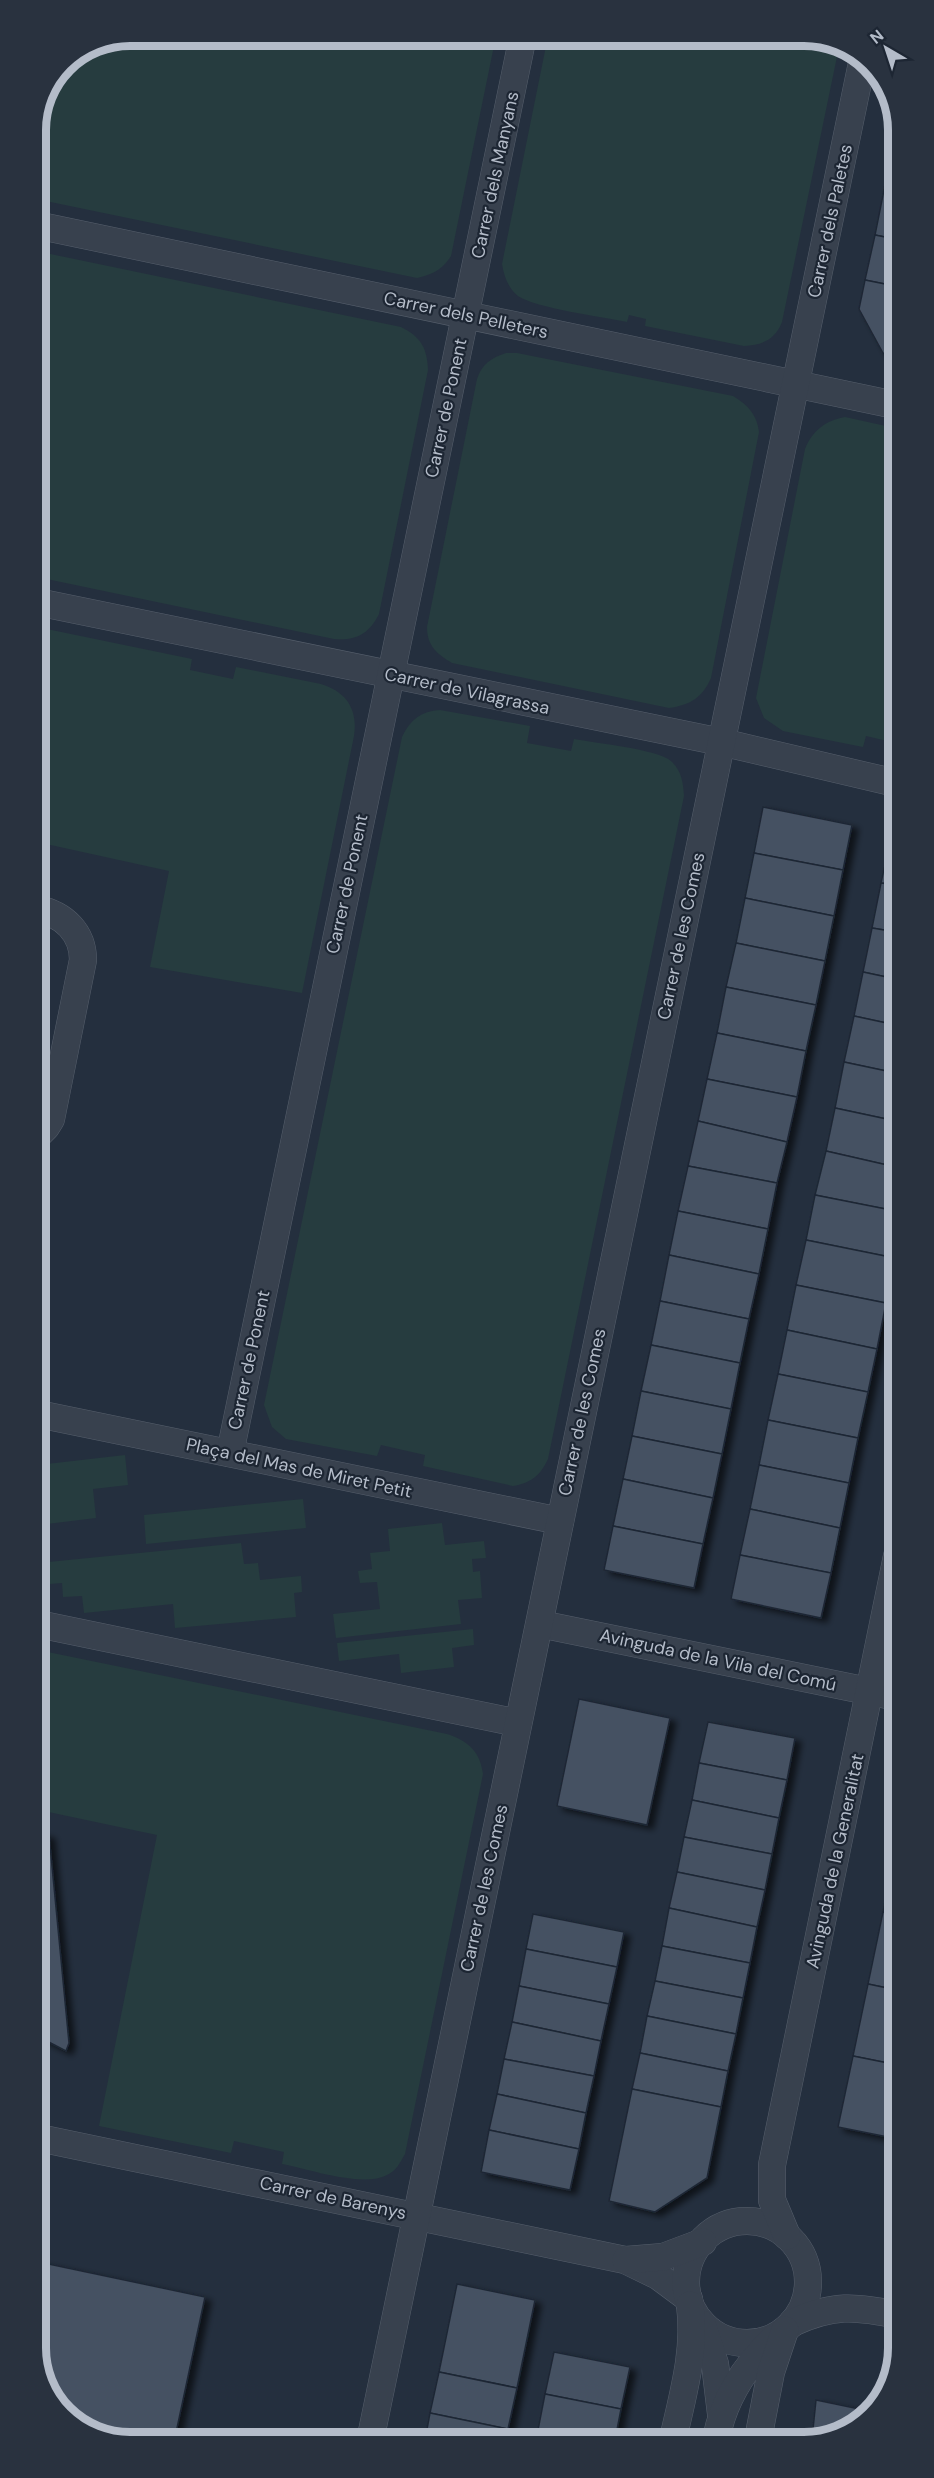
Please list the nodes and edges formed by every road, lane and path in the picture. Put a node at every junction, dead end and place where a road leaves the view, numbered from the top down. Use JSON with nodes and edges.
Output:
{"nodes":[{"id":1,"x":521,"y":47,"type":"edge"},
{"id":2,"x":859,"y":78,"type":"edge"},
{"id":3,"x":47,"y":227,"type":"edge"},
{"id":4,"x":466,"y":315,"type":"junction"},
{"id":5,"x":796,"y":383,"type":"junction"},
{"id":6,"x":887,"y":403,"type":"edge"},
{"id":7,"x":47,"y":604,"type":"edge"},
{"id":8,"x":390,"y":675,"type":"junction"},
{"id":9,"x":721,"y":742,"type":"junction"},
{"id":10,"x":887,"y":781,"type":"edge"},
{"id":11,"x":47,"y":912,"type":"edge"},
{"id":12,"x":47,"y":1126,"type":"edge"},
{"id":13,"x":46,"y":1416,"type":"edge"},
{"id":14,"x":230,"y":1453,"type":"junction"},
{"id":15,"x":560,"y":1521,"type":"junction"},
{"id":16,"x":887,"y":1606,"type":"edge"},
{"id":17,"x":540,"y":1624,"type":"junction"},
{"id":18,"x":46,"y":1626,"type":"edge"},
{"id":19,"x":870,"y":1691,"type":"junction"},
{"id":20,"x":887,"y":1695,"type":"edge"},
{"id":21,"x":518,"y":1723,"type":"junction"},
{"id":22,"x":46,"y":2138,"type":"edge"},
{"id":23,"x":772,"y":2165,"type":"junction"},
{"id":24,"x":416,"y":2215,"type":"junction"},
{"id":25,"x":706,"y":2238,"type":"junction"},
{"id":26,"x":794,"y":2244,"type":"junction"},
{"id":27,"x":625,"y":2260,"type":"junction"},
{"id":28,"x":867,"y":2308,"type":"junction"},
{"id":29,"x":694,"y":2309,"type":"junction"},
{"id":30,"x":887,"y":2313,"type":"edge"},
{"id":31,"x":785,"y":2329,"type":"junction"},
{"id":32,"x":718,"y":2426,"type":"edge"},
{"id":33,"x":372,"y":2431,"type":"edge"},
{"id":34,"x":675,"y":2432,"type":"edge"},
{"id":35,"x":759,"y":2432,"type":"edge"}],
"edges":[{"from":1,"to":4,"type":"street","name":"Carrer dels Manyans"},
{"from":2,"to":5,"type":"street","name":"Carrer dels Paletes"},
{"from":3,"to":4,"type":"street","name":"Carrer dels Pelleters"},
{"from":4,"to":5,"type":"street","name":"Carrer dels Pelleters"},
{"from":4,"to":8,"type":"street","name":"Carrer de Ponent"},
{"from":5,"to":6,"type":"street","name":"Carrer dels Pelleters"},
{"from":5,"to":9,"type":"street","name":"Carrer de les Comes"},
{"from":7,"to":8,"type":"street","name":"Carrer de Vilagrassa"},
{"from":8,"to":9,"type":"street","name":"Carrer de Vilagrassa"},
{"from":8,"to":14,"type":"street","name":"Carrer de Ponent"},
{"from":9,"to":10,"type":"street","name":"Carrer de Vilagrassa"},
{"from":9,"to":15,"type":"street","name":"Carrer de les Comes"},
{"from":11,"to":12,"type":"street"},
{"from":13,"to":14,"type":"street","name":"Plaça del Mas de Miret Petit"},
{"from":14,"to":15,"type":"street","name":"Plaça del Mas de Miret Petit"},
{"from":15,"to":17,"type":"street","name":"Carrer de les Comes"},
{"from":16,"to":19,"type":"street","name":"Avinguda de la Generalitat"},
{"from":17,"to":19,"type":"street","name":"Avinguda de la Vila del Comú"},
{"from":17,"to":21,"type":"street","name":"Carrer de les Comes"},
{"from":18,"to":21,"type":"street"},
{"from":19,"to":20,"type":"street","name":"Avinguda de la Vila del Comú"},
{"from":19,"to":23,"type":"street","name":"Avinguda de la Generalitat"},
{"from":21,"to":24,"type":"street","name":"Carrer de les Comes"},
{"from":22,"to":24,"type":"street","name":"Carrer de Barenys"},
{"from":23,"to":25,"type":"street","name":"Avinguda de la Generalitat"},
{"from":23,"to":26,"type":"street","name":"Avinguda de la Generalitat"},
{"from":24,"to":27,"type":"street","name":"Carrer de Barenys"},
{"from":24,"to":33,"type":"street","name":"Carrer de les Comes"},
{"from":25,"to":26,"type":"street"},
{"from":25,"to":27,"type":"street","name":"Carrer de Barenys"},
{"from":25,"to":29,"type":"street"},
{"from":26,"to":28,"type":"street"},
{"from":26,"to":31,"type":"street"},
{"from":27,"to":29,"type":"street","name":"Carrer de Barenys"},
{"from":28,"to":30,"type":"street"},
{"from":28,"to":31,"type":"street"},
{"from":29,"to":31,"type":"street"},
{"from":29,"to":32,"type":"street"},
{"from":29,"to":34,"type":"street"},
{"from":31,"to":32,"type":"street"},
{"from":31,"to":35,"type":"street"}]}
